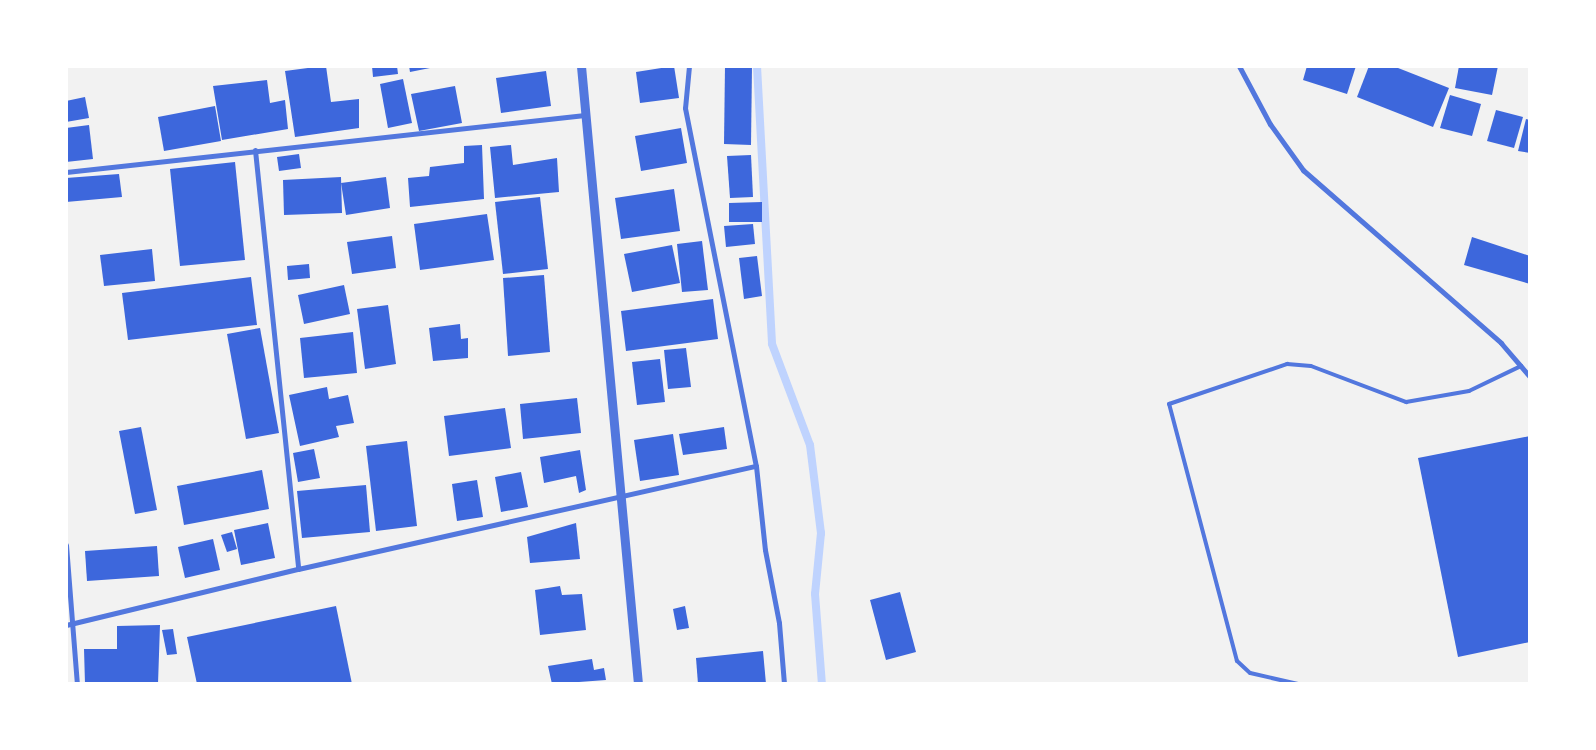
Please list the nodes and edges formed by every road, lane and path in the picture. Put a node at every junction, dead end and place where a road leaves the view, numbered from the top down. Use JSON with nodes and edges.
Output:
{"nodes":[{"id":1,"x":580,"y":66,"type":"edge"},
{"id":2,"x":689,"y":66,"type":"edge"},
{"id":3,"x":1239,"y":66,"type":"edge"},
{"id":4,"x":585,"y":115,"type":"junction"},
{"id":5,"x":255,"y":150,"type":"junction"},
{"id":6,"x":66,"y":172,"type":"edge"},
{"id":7,"x":1521,"y":366,"type":"junction"},
{"id":8,"x":1530,"y":377,"type":"edge"},
{"id":9,"x":756,"y":466,"type":"junction"},
{"id":10,"x":619,"y":497,"type":"junction"},
{"id":11,"x":66,"y":545,"type":"edge"},
{"id":12,"x":298,"y":569,"type":"junction"},
{"id":13,"x":73,"y":623,"type":"junction"},
{"id":14,"x":66,"y":625,"type":"edge"},
{"id":15,"x":77,"y":684,"type":"edge"},
{"id":16,"x":638,"y":684,"type":"edge"},
{"id":17,"x":784,"y":684,"type":"edge"},
{"id":18,"x":1298,"y":684,"type":"edge"}],
"edges":[{"from":1,"to":4,"type":"street"},
{"from":2,"to":9,"type":"street"},
{"from":3,"to":7,"type":"street"},
{"from":4,"to":5,"type":"street"},
{"from":4,"to":10,"type":"street"},
{"from":5,"to":6,"type":"street"},
{"from":5,"to":12,"type":"street"},
{"from":7,"to":8,"type":"street"},
{"from":7,"to":18,"type":"lane"},
{"from":9,"to":10,"type":"street"},
{"from":9,"to":17,"type":"street"},
{"from":10,"to":12,"type":"street"},
{"from":10,"to":16,"type":"street"},
{"from":11,"to":13,"type":"street"},
{"from":12,"to":13,"type":"street"},
{"from":13,"to":14,"type":"street"},
{"from":13,"to":15,"type":"street"}]}
